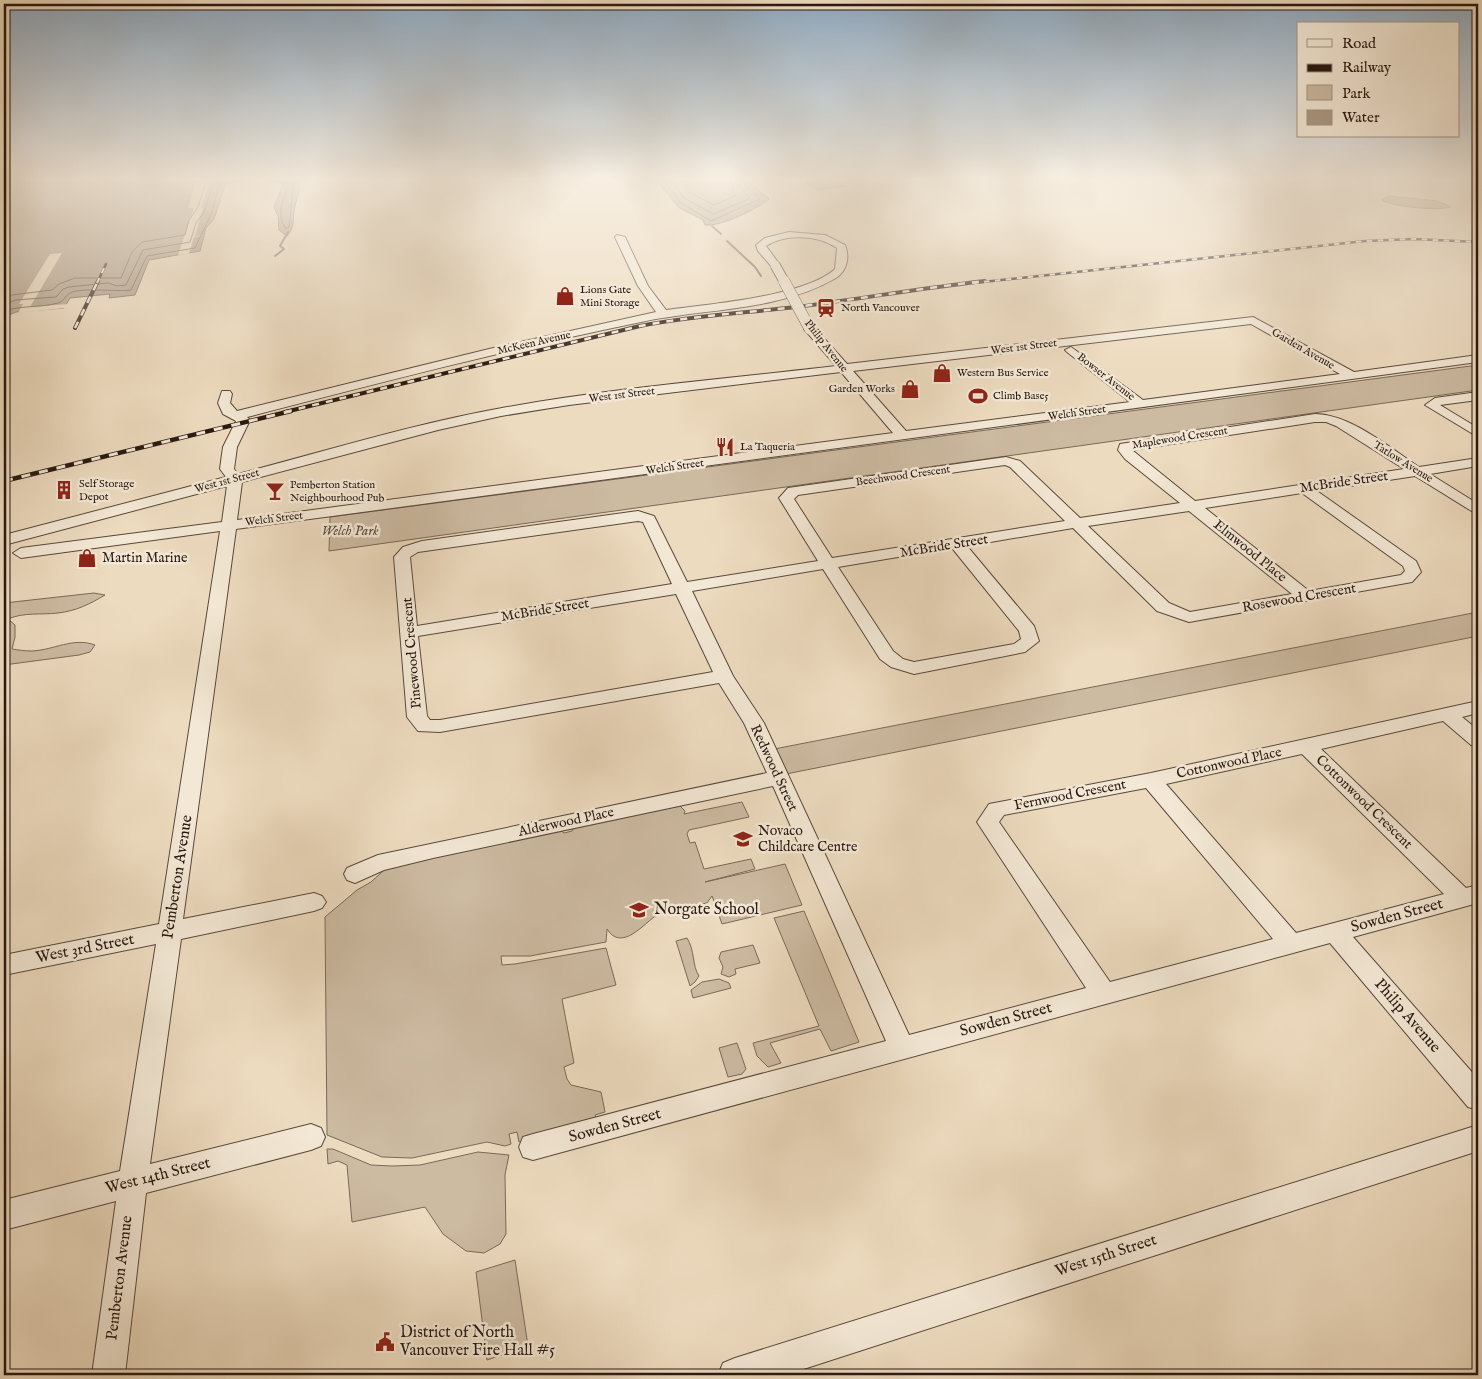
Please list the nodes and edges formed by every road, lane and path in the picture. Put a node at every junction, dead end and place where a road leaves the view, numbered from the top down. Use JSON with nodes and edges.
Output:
{"nodes":[{"id":1,"x":622,"y":243,"type":"edge"},
{"id":2,"x":763,"y":243,"type":"edge"},
{"id":3,"x":838,"y":243,"type":"edge"},
{"id":4,"x":834,"y":275,"type":"joint"},
{"id":5,"x":663,"y":314,"type":"junction"},
{"id":6,"x":1253,"y":320,"type":"joint"},
{"id":7,"x":1071,"y":350,"type":"dead end"},
{"id":8,"x":1478,"y":359,"type":"edge"},
{"id":9,"x":844,"y":369,"type":"junction"},
{"id":10,"x":1354,"y":376,"type":"junction"},
{"id":11,"x":226,"y":394,"type":"dead end"},
{"id":12,"x":1478,"y":396,"type":"edge"},
{"id":13,"x":1141,"y":404,"type":"junction"},
{"id":14,"x":234,"y":416,"type":"junction"},
{"id":15,"x":1327,"y":418,"type":"joint"},
{"id":16,"x":1478,"y":433,"type":"edge"},
{"id":17,"x":904,"y":437,"type":"junction"},
{"id":18,"x":1478,"y":462,"type":"edge"},
{"id":19,"x":1417,"y":471,"type":"junction"},
{"id":20,"x":235,"y":479,"type":"junction"},
{"id":21,"x":1304,"y":488,"type":"junction"},
{"id":22,"x":1194,"y":506,"type":"junction"},
{"id":23,"x":1478,"y":510,"type":"edge"},
{"id":24,"x":649,"y":519,"type":"joint"},
{"id":25,"x":1078,"y":524,"type":"junction"},
{"id":26,"x":229,"y":525,"type":"junction"},
{"id":27,"x":4,"y":540,"type":"edge"},
{"id":28,"x":957,"y":544,"type":"junction"},
{"id":29,"x":21,"y":553,"type":"dead end"},
{"id":30,"x":828,"y":564,"type":"junction"},
{"id":31,"x":683,"y":588,"type":"junction"},
{"id":32,"x":1305,"y":596,"type":"junction"},
{"id":33,"x":411,"y":632,"type":"junction"},
{"id":34,"x":724,"y":676,"type":"junction"},
{"id":35,"x":1478,"y":707,"type":"edge"},
{"id":36,"x":1447,"y":714,"type":"junction"},
{"id":37,"x":1478,"y":740,"type":"edge"},
{"id":38,"x":1306,"y":746,"type":"junction"},
{"id":39,"x":779,"y":778,"type":"junction"},
{"id":40,"x":1152,"y":780,"type":"junction"},
{"id":41,"x":354,"y":874,"type":"dead end"},
{"id":42,"x":1470,"y":896,"type":"edge"},
{"id":43,"x":314,"y":902,"type":"dead end"},
{"id":44,"x":169,"y":932,"type":"junction"},
{"id":45,"x":1335,"y":933,"type":"junction"},
{"id":46,"x":1291,"y":944,"type":"junction"},
{"id":47,"x":4,"y":966,"type":"edge"},
{"id":48,"x":1104,"y":994,"type":"junction"},
{"id":49,"x":902,"y":1048,"type":"junction"},
{"id":50,"x":1478,"y":1098,"type":"edge"},
{"id":51,"x":311,"y":1137,"type":"dead end"},
{"id":52,"x":1478,"y":1138,"type":"edge"},
{"id":53,"x":533,"y":1147,"type":"dead end"},
{"id":54,"x":133,"y":1183,"type":"junction"},
{"id":55,"x":4,"y":1215,"type":"edge"},
{"id":56,"x":108,"y":1375,"type":"edge"},
{"id":57,"x":735,"y":1375,"type":"edge"}],
"edges":[{"from":1,"to":5,"type":"street"},
{"from":2,"to":9,"type":"street","name":"Philip Avenue","bridge":true},
{"from":3,"to":4,"type":"street","name":"Philip Avenue","bridge":true},
{"from":4,"to":5,"type":"street","name":"McKeen Avenue"},
{"from":5,"to":14,"type":"street","name":"McKeen Avenue"},
{"from":6,"to":9,"type":"street","name":"West 1st Street"},
{"from":6,"to":10,"type":"street","name":"Garden Avenue"},
{"from":7,"to":13,"type":"street","name":"Bowser Avenue"},
{"from":8,"to":10,"type":"street","name":"Welch Street"},
{"from":9,"to":17,"type":"street","name":"Philip Avenue"},
{"from":9,"to":20,"type":"street","name":"West 1st Street"},
{"from":10,"to":13,"type":"street","name":"Welch Street"},
{"from":11,"to":14,"type":"street","name":"Pemberton Avenue"},
{"from":12,"to":16,"type":"street"},
{"from":13,"to":17,"type":"street","name":"Welch Street"},
{"from":14,"to":20,"type":"street","name":"Pemberton Avenue"},
{"from":15,"to":19,"type":"street","name":"Tatlow Avenue"},
{"from":15,"to":22,"type":"street","name":"Maplewood Crescent"},
{"from":17,"to":26,"type":"street","name":"Welch Street"},
{"from":18,"to":19,"type":"street","name":"McBride Street"},
{"from":19,"to":21,"type":"street","name":"McBride Street"},
{"from":19,"to":23,"type":"street","name":"Tatlow Avenue"},
{"from":20,"to":26,"type":"street","name":"Pemberton Avenue"},
{"from":20,"to":27,"type":"street","name":"West 1st Street"},
{"from":21,"to":22,"type":"street","name":"McBride Street"},
{"from":21,"to":32,"type":"street","name":"Rosewood Crescent"},
{"from":22,"to":25,"type":"street","name":"McBride Street"},
{"from":22,"to":32,"type":"street","name":"Elmwood Place"},
{"from":24,"to":31,"type":"street","name":"Redwood Street"},
{"from":24,"to":33,"type":"street","name":"Pinewood Crescent"},
{"from":25,"to":28,"type":"street","name":"McBride Street"},
{"from":25,"to":30,"type":"street","name":"Beechwood Crescent"},
{"from":25,"to":32,"type":"street","name":"Rosewood Crescent"},
{"from":26,"to":29,"type":"street","name":"Welch Street"},
{"from":26,"to":44,"type":"street","name":"Pemberton Avenue"},
{"from":28,"to":30,"type":"street","name":"McBride Street"},
{"from":28,"to":30,"type":"street"},
{"from":30,"to":31,"type":"street","name":"McBride Street"},
{"from":31,"to":33,"type":"street","name":"McBride Street"},
{"from":31,"to":34,"type":"street","name":"Redwood Street"},
{"from":33,"to":34,"type":"street","name":"Pinewood Crescent"},
{"from":34,"to":39,"type":"street","name":"Redwood Street"},
{"from":35,"to":36,"type":"street","name":"Cottonwood Crescent"},
{"from":36,"to":37,"type":"street"},
{"from":36,"to":38,"type":"street","name":"Cottonwood Crescent"},
{"from":38,"to":40,"type":"street","name":"Cottonwood Place"},
{"from":38,"to":42,"type":"street","name":"Cottonwood Crescent"},
{"from":39,"to":41,"type":"street","name":"Alderwood Place"},
{"from":39,"to":49,"type":"street","name":"Redwood Street"},
{"from":40,"to":46,"type":"street"},
{"from":40,"to":48,"type":"street","name":"Fernwood Crescent"},
{"from":42,"to":45,"type":"street","name":"Sowden Street"},
{"from":43,"to":44,"type":"street","name":"West 3rd Street"},
{"from":44,"to":47,"type":"street","name":"West 3rd Street"},
{"from":44,"to":54,"type":"street","name":"Pemberton Avenue"},
{"from":45,"to":46,"type":"street","name":"Sowden Street"},
{"from":45,"to":50,"type":"street","name":"Philip Avenue"},
{"from":46,"to":48,"type":"street","name":"Sowden Street"},
{"from":48,"to":49,"type":"street","name":"Sowden Street"},
{"from":49,"to":53,"type":"street","name":"Sowden Street"},
{"from":51,"to":54,"type":"street","name":"West 14th Street"},
{"from":52,"to":57,"type":"street","name":"West 15th Street"},
{"from":54,"to":55,"type":"street","name":"West 14th Street"},
{"from":54,"to":56,"type":"street","name":"Pemberton Avenue"}]}
